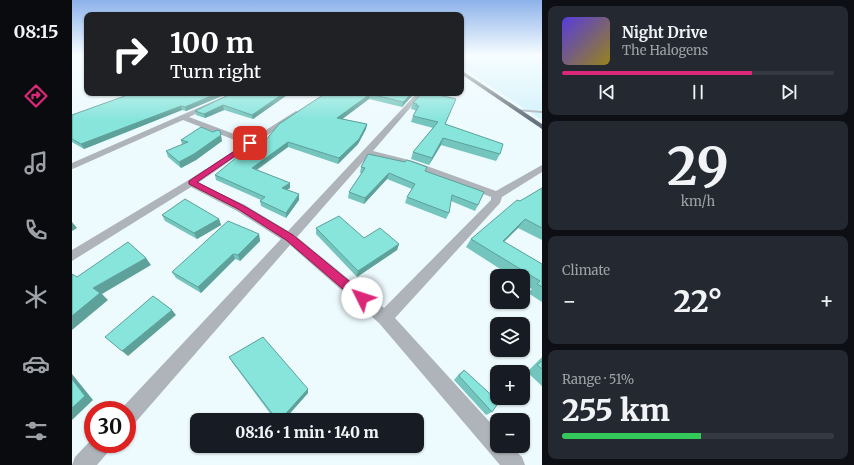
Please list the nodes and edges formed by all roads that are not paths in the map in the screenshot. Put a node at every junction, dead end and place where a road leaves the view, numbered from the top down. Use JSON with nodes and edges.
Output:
{"nodes":[{"id":1,"x":468,"y":77,"type":"edge"},
{"id":2,"x":230,"y":96,"type":"edge"},
{"id":3,"x":417,"y":96,"type":"edge"},
{"id":4,"x":308,"y":106,"type":"edge"},
{"id":5,"x":518,"y":110,"type":"junction"},
{"id":6,"x":542,"y":112,"type":"edge"},
{"id":7,"x":183,"y":117,"type":"junction"},
{"id":8,"x":542,"y":127,"type":"edge"},
{"id":9,"x":250,"y":143,"type":"junction"},
{"id":10,"x":367,"y":152,"type":"junction"},
{"id":11,"x":72,"y":166,"type":"edge"},
{"id":12,"x":542,"y":168,"type":"edge"},
{"id":13,"x":191,"y":183,"type":"junction"},
{"id":14,"x":497,"y":195,"type":"junction"},
{"id":15,"x":289,"y":238,"type":"junction"},
{"id":16,"x":72,"y":256,"type":"edge"},
{"id":17,"x":385,"y":318,"type":"junction"},
{"id":18,"x":136,"y":407,"type":"edge"},
{"id":19,"x":490,"y":438,"type":"edge"},
{"id":20,"x":94,"y":453,"type":"edge"},
{"id":21,"x":503,"y":453,"type":"edge"},
{"id":22,"x":83,"y":465,"type":"edge"},
{"id":23,"x":514,"y":465,"type":"edge"}],
"edges":[{"from":1,"to":5,"type":"highway"},
{"from":2,"to":7,"type":"street"},
{"from":3,"to":10,"type":"street"},
{"from":4,"to":9,"type":"street"},
{"from":5,"to":6,"type":"lane"},
{"from":5,"to":8,"type":"highway"},
{"from":7,"to":9,"type":"street"},
{"from":7,"to":11,"type":"street"},
{"from":9,"to":13,"type":"street"},
{"from":10,"to":14,"type":"street"},
{"from":10,"to":15,"type":"street"},
{"from":12,"to":14,"type":"street"},
{"from":13,"to":15,"type":"street"},
{"from":13,"to":16,"type":"street"},
{"from":14,"to":17,"type":"street"},
{"from":15,"to":17,"type":"street"},
{"from":15,"to":18,"type":"street"},
{"from":17,"to":19,"type":"street"},
{"from":20,"to":22,"type":"street"},
{"from":21,"to":23,"type":"street"}]}
